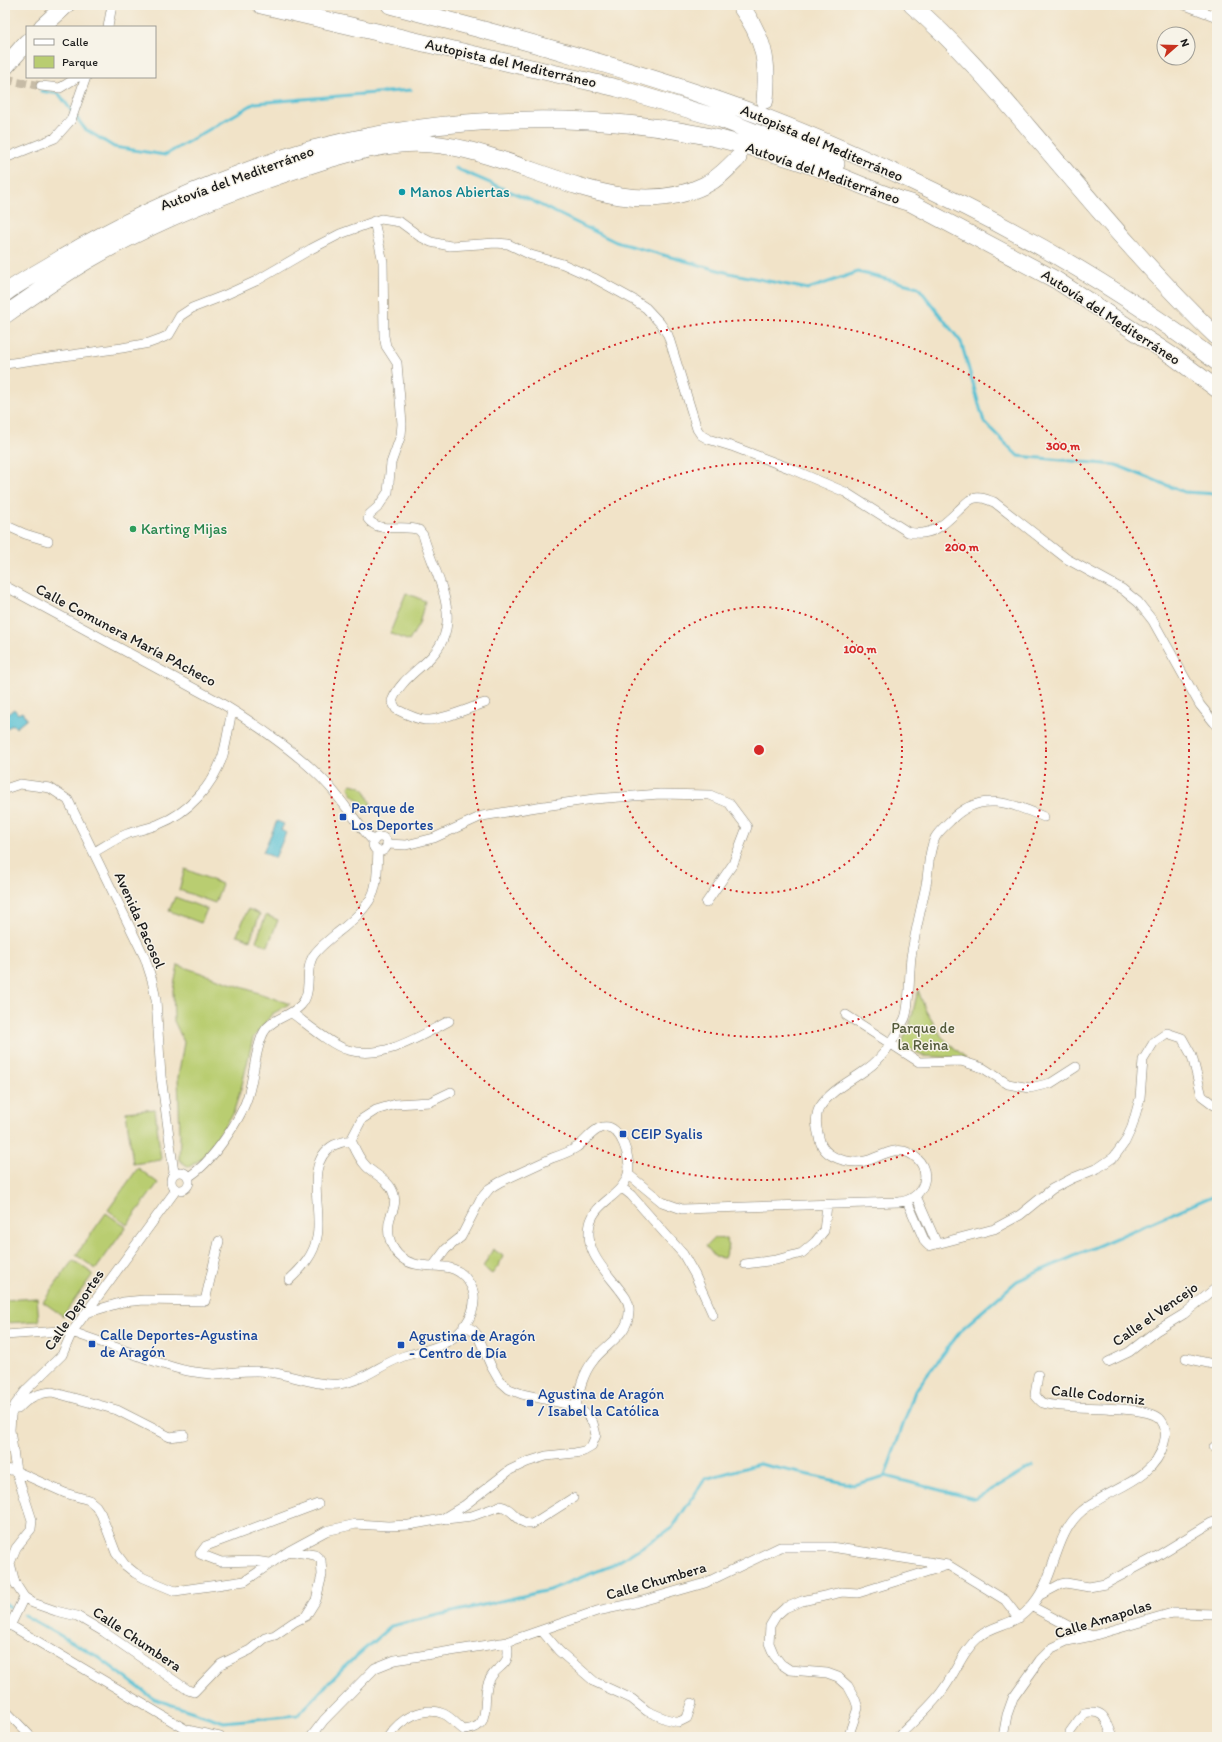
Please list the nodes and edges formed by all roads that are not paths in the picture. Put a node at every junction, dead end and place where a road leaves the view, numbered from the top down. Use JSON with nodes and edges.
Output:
{"nodes":[{"id":1,"x":66,"y":5,"type":"edge"},
{"id":2,"x":112,"y":5,"type":"edge"},
{"id":3,"x":261,"y":5,"type":"edge"},
{"id":4,"x":390,"y":5,"type":"edge"},
{"id":5,"x":740,"y":5,"type":"edge"},
{"id":6,"x":912,"y":5,"type":"edge"},
{"id":7,"x":1185,"y":5,"type":"edge"},
{"id":8,"x":1217,"y":17,"type":"edge"},
{"id":9,"x":47,"y":22,"type":"edge"},
{"id":10,"x":108,"y":26,"type":"edge"},
{"id":11,"x":26,"y":43,"type":"edge"},
{"id":12,"x":5,"y":67,"type":"edge"},
{"id":13,"x":76,"y":78,"type":"edge"},
{"id":14,"x":86,"y":78,"type":"edge"},
{"id":15,"x":41,"y":86,"type":"tunnel mouth"},
{"id":16,"x":766,"y":100,"type":"dead end"},
{"id":17,"x":5,"y":158,"type":"edge"},
{"id":18,"x":738,"y":158,"type":"dead end"},
{"id":19,"x":911,"y":203,"type":"junction"},
{"id":20,"x":374,"y":221,"type":"junction"},
{"id":21,"x":50,"y":265,"type":"junction"},
{"id":22,"x":5,"y":293,"type":"edge"},
{"id":23,"x":5,"y":306,"type":"edge"},
{"id":24,"x":5,"y":315,"type":"edge"},
{"id":25,"x":1217,"y":337,"type":"edge"},
{"id":26,"x":1217,"y":362,"type":"edge"},
{"id":27,"x":5,"y":364,"type":"edge"},
{"id":28,"x":1217,"y":389,"type":"edge"},
{"id":29,"x":5,"y":525,"type":"edge"},
{"id":30,"x":48,"y":541,"type":"dead end"},
{"id":31,"x":5,"y":586,"type":"edge"},
{"id":32,"x":485,"y":703,"type":"dead end"},
{"id":33,"x":232,"y":710,"type":"junction"},
{"id":34,"x":1217,"y":726,"type":"edge"},
{"id":35,"x":5,"y":789,"type":"edge"},
{"id":36,"x":1044,"y":817,"type":"dead end"},
{"id":37,"x":373,"y":842,"type":"junction"},
{"id":38,"x":387,"y":844,"type":"junction"},
{"id":39,"x":378,"y":851,"type":"junction"},
{"id":40,"x":94,"y":852,"type":"junction"},
{"id":41,"x":706,"y":903,"type":"dead end"},
{"id":42,"x":292,"y":1013,"type":"junction"},
{"id":43,"x":846,"y":1016,"type":"dead end"},
{"id":44,"x":449,"y":1021,"type":"dead end"},
{"id":45,"x":890,"y":1044,"type":"junction"},
{"id":46,"x":1076,"y":1067,"type":"dead end"},
{"id":47,"x":452,"y":1092,"type":"dead end"},
{"id":48,"x":1217,"y":1104,"type":"edge"},
{"id":49,"x":351,"y":1140,"type":"junction"},
{"id":50,"x":174,"y":1173,"type":"junction"},
{"id":51,"x":628,"y":1174,"type":"junction"},
{"id":52,"x":188,"y":1177,"type":"junction"},
{"id":53,"x":621,"y":1187,"type":"junction"},
{"id":54,"x":176,"y":1190,"type":"junction"},
{"id":55,"x":916,"y":1196,"type":"junction"},
{"id":56,"x":907,"y":1201,"type":"junction"},
{"id":57,"x":827,"y":1205,"type":"junction"},
{"id":58,"x":219,"y":1241,"type":"dead end"},
{"id":59,"x":933,"y":1245,"type":"junction"},
{"id":60,"x":746,"y":1264,"type":"dead end"},
{"id":61,"x":434,"y":1265,"type":"junction"},
{"id":62,"x":289,"y":1280,"type":"dead end"},
{"id":63,"x":1217,"y":1287,"type":"edge"},
{"id":64,"x":86,"y":1313,"type":"junction"},
{"id":65,"x":713,"y":1315,"type":"dead end"},
{"id":66,"x":464,"y":1325,"type":"junction"},
{"id":67,"x":72,"y":1332,"type":"junction"},
{"id":68,"x":5,"y":1335,"type":"edge"},
{"id":69,"x":1186,"y":1358,"type":"dead end"},
{"id":70,"x":1108,"y":1362,"type":"dead end"},
{"id":71,"x":1217,"y":1365,"type":"edge"},
{"id":72,"x":1038,"y":1375,"type":"dead end"},
{"id":73,"x":576,"y":1406,"type":"junction"},
{"id":74,"x":11,"y":1416,"type":"junction"},
{"id":75,"x":184,"y":1435,"type":"dead end"},
{"id":76,"x":5,"y":1469,"type":"edge"},
{"id":77,"x":16,"y":1472,"type":"junction"},
{"id":78,"x":573,"y":1498,"type":"dead end"},
{"id":79,"x":318,"y":1504,"type":"dead end"},
{"id":80,"x":465,"y":1505,"type":"junction"},
{"id":81,"x":472,"y":1516,"type":"junction"},
{"id":82,"x":442,"y":1519,"type":"junction"},
{"id":83,"x":1217,"y":1522,"type":"edge"},
{"id":84,"x":289,"y":1551,"type":"junction"},
{"id":85,"x":270,"y":1564,"type":"junction"},
{"id":86,"x":948,"y":1565,"type":"junction"},
{"id":87,"x":1040,"y":1595,"type":"junction"},
{"id":88,"x":24,"y":1596,"type":"junction"},
{"id":89,"x":1031,"y":1606,"type":"junction"},
{"id":90,"x":1217,"y":1614,"type":"edge"},
{"id":91,"x":1019,"y":1618,"type":"junction"},
{"id":92,"x":7,"y":1624,"type":"edge"},
{"id":93,"x":542,"y":1631,"type":"junction"},
{"id":94,"x":1092,"y":1636,"type":"junction"},
{"id":95,"x":507,"y":1642,"type":"junction"},
{"id":96,"x":692,"y":1703,"type":"dead end"},
{"id":97,"x":5,"y":1710,"type":"edge"},
{"id":98,"x":31,"y":1737,"type":"edge"},
{"id":99,"x":220,"y":1737,"type":"edge"},
{"id":100,"x":311,"y":1737,"type":"edge"},
{"id":101,"x":388,"y":1737,"type":"edge"},
{"id":102,"x":848,"y":1737,"type":"edge"},
{"id":103,"x":898,"y":1737,"type":"edge"},
{"id":104,"x":1003,"y":1737,"type":"edge"},
{"id":105,"x":1070,"y":1737,"type":"edge"},
{"id":106,"x":1113,"y":1737,"type":"edge"}],
"edges":[{"from":1,"to":9,"type":"highway"},
{"from":2,"to":10,"type":"street"},
{"from":3,"to":19,"type":"highway","name":"Autopista del Mediterráneo"},
{"from":4,"to":26,"type":"highway","name":"Autopista del Mediterráneo"},
{"from":5,"to":16,"type":"highway"},
{"from":6,"to":25,"type":"highway"},
{"from":7,"to":8,"type":"street"},
{"from":11,"to":12,"type":"highway"},
{"from":13,"to":15,"type":"street"},
{"from":14,"to":17,"type":"street"},
{"from":18,"to":24,"type":"highway"},
{"from":19,"to":21,"type":"highway","name":"Autovía del Mediterráneo"},
{"from":19,"to":28,"type":"highway","name":"Autovía del Mediterráneo"},
{"from":20,"to":27,"type":"street"},
{"from":20,"to":32,"type":"street"},
{"from":20,"to":34,"type":"street"},
{"from":21,"to":22,"type":"highway","name":"Autovía del Mediterráneo"},
{"from":21,"to":23,"type":"highway"},
{"from":29,"to":30,"type":"street"},
{"from":31,"to":33,"type":"street","name":"Calle Comunera María PAcheco"},
{"from":33,"to":37,"type":"street","name":"Calle Comunera María PAcheco"},
{"from":33,"to":40,"type":"street"},
{"from":35,"to":40,"type":"street","name":"Avenida Pacosol"},
{"from":36,"to":45,"type":"street"},
{"from":37,"to":38,"type":"street"},
{"from":37,"to":39,"type":"street"},
{"from":38,"to":39,"type":"street"},
{"from":38,"to":41,"type":"street"},
{"from":39,"to":42,"type":"street"},
{"from":40,"to":50,"type":"street","name":"Avenida Pacosol"},
{"from":42,"to":44,"type":"street"},
{"from":42,"to":52,"type":"street"},
{"from":43,"to":45,"type":"street"},
{"from":45,"to":46,"type":"street"},
{"from":45,"to":55,"type":"street"},
{"from":47,"to":49,"type":"street"},
{"from":48,"to":59,"type":"street"},
{"from":49,"to":61,"type":"street"},
{"from":49,"to":62,"type":"street"},
{"from":50,"to":52,"type":"street"},
{"from":50,"to":54,"type":"street"},
{"from":51,"to":53,"type":"street"},
{"from":51,"to":57,"type":"street"},
{"from":51,"to":61,"type":"street"},
{"from":52,"to":54,"type":"street"},
{"from":53,"to":65,"type":"street"},
{"from":53,"to":73,"type":"street"},
{"from":54,"to":64,"type":"street","name":"Calle Deportes"},
{"from":55,"to":56,"type":"street"},
{"from":55,"to":59,"type":"street"},
{"from":56,"to":57,"type":"street"},
{"from":56,"to":59,"type":"street"},
{"from":57,"to":60,"type":"street"},
{"from":58,"to":64,"type":"street"},
{"from":61,"to":66,"type":"street"},
{"from":63,"to":70,"type":"street","name":"Calle el Vencejo"},
{"from":64,"to":67,"type":"street","name":"Calle Deportes"},
{"from":66,"to":67,"type":"street"},
{"from":66,"to":73,"type":"street"},
{"from":67,"to":68,"type":"street"},
{"from":67,"to":74,"type":"street","name":"Calle Deportes"},
{"from":69,"to":71,"type":"street"},
{"from":72,"to":87,"type":"street","name":"Calle Codorniz"},
{"from":73,"to":80,"type":"street"},
{"from":74,"to":75,"type":"street"},
{"from":74,"to":77,"type":"street","name":"Calle Deportes"},
{"from":76,"to":77,"type":"street"},
{"from":77,"to":85,"type":"street"},
{"from":77,"to":88,"type":"street","name":"Calle Chumbera"},
{"from":78,"to":81,"type":"street"},
{"from":79,"to":85,"type":"street"},
{"from":80,"to":81,"type":"street"},
{"from":80,"to":82,"type":"street"},
{"from":81,"to":82,"type":"street"},
{"from":82,"to":84,"type":"street"},
{"from":83,"to":87,"type":"street"},
{"from":84,"to":85,"type":"street"},
{"from":84,"to":88,"type":"street","name":"Calle Chumbera"},
{"from":86,"to":91,"type":"street","name":"Calle Chumbera"},
{"from":86,"to":93,"type":"street","name":"Calle Chumbera"},
{"from":86,"to":102,"type":"street"},
{"from":87,"to":89,"type":"street","name":"Calle Codorniz"},
{"from":88,"to":92,"type":"street"},
{"from":89,"to":91,"type":"street","name":"Calle Codorniz"},
{"from":89,"to":94,"type":"street"},
{"from":90,"to":94,"type":"street","name":"Calle Amapolas"},
{"from":91,"to":103,"type":"street"},
{"from":92,"to":99,"type":"street"},
{"from":93,"to":95,"type":"street","name":"Calle Chumbera"},
{"from":93,"to":96,"type":"street"},
{"from":94,"to":104,"type":"street","name":"Calle Amapolas"},
{"from":95,"to":100,"type":"street","name":"Calle Chumbera"},
{"from":95,"to":101,"type":"street"},
{"from":97,"to":98,"type":"street"},
{"from":105,"to":106,"type":"street"}]}
